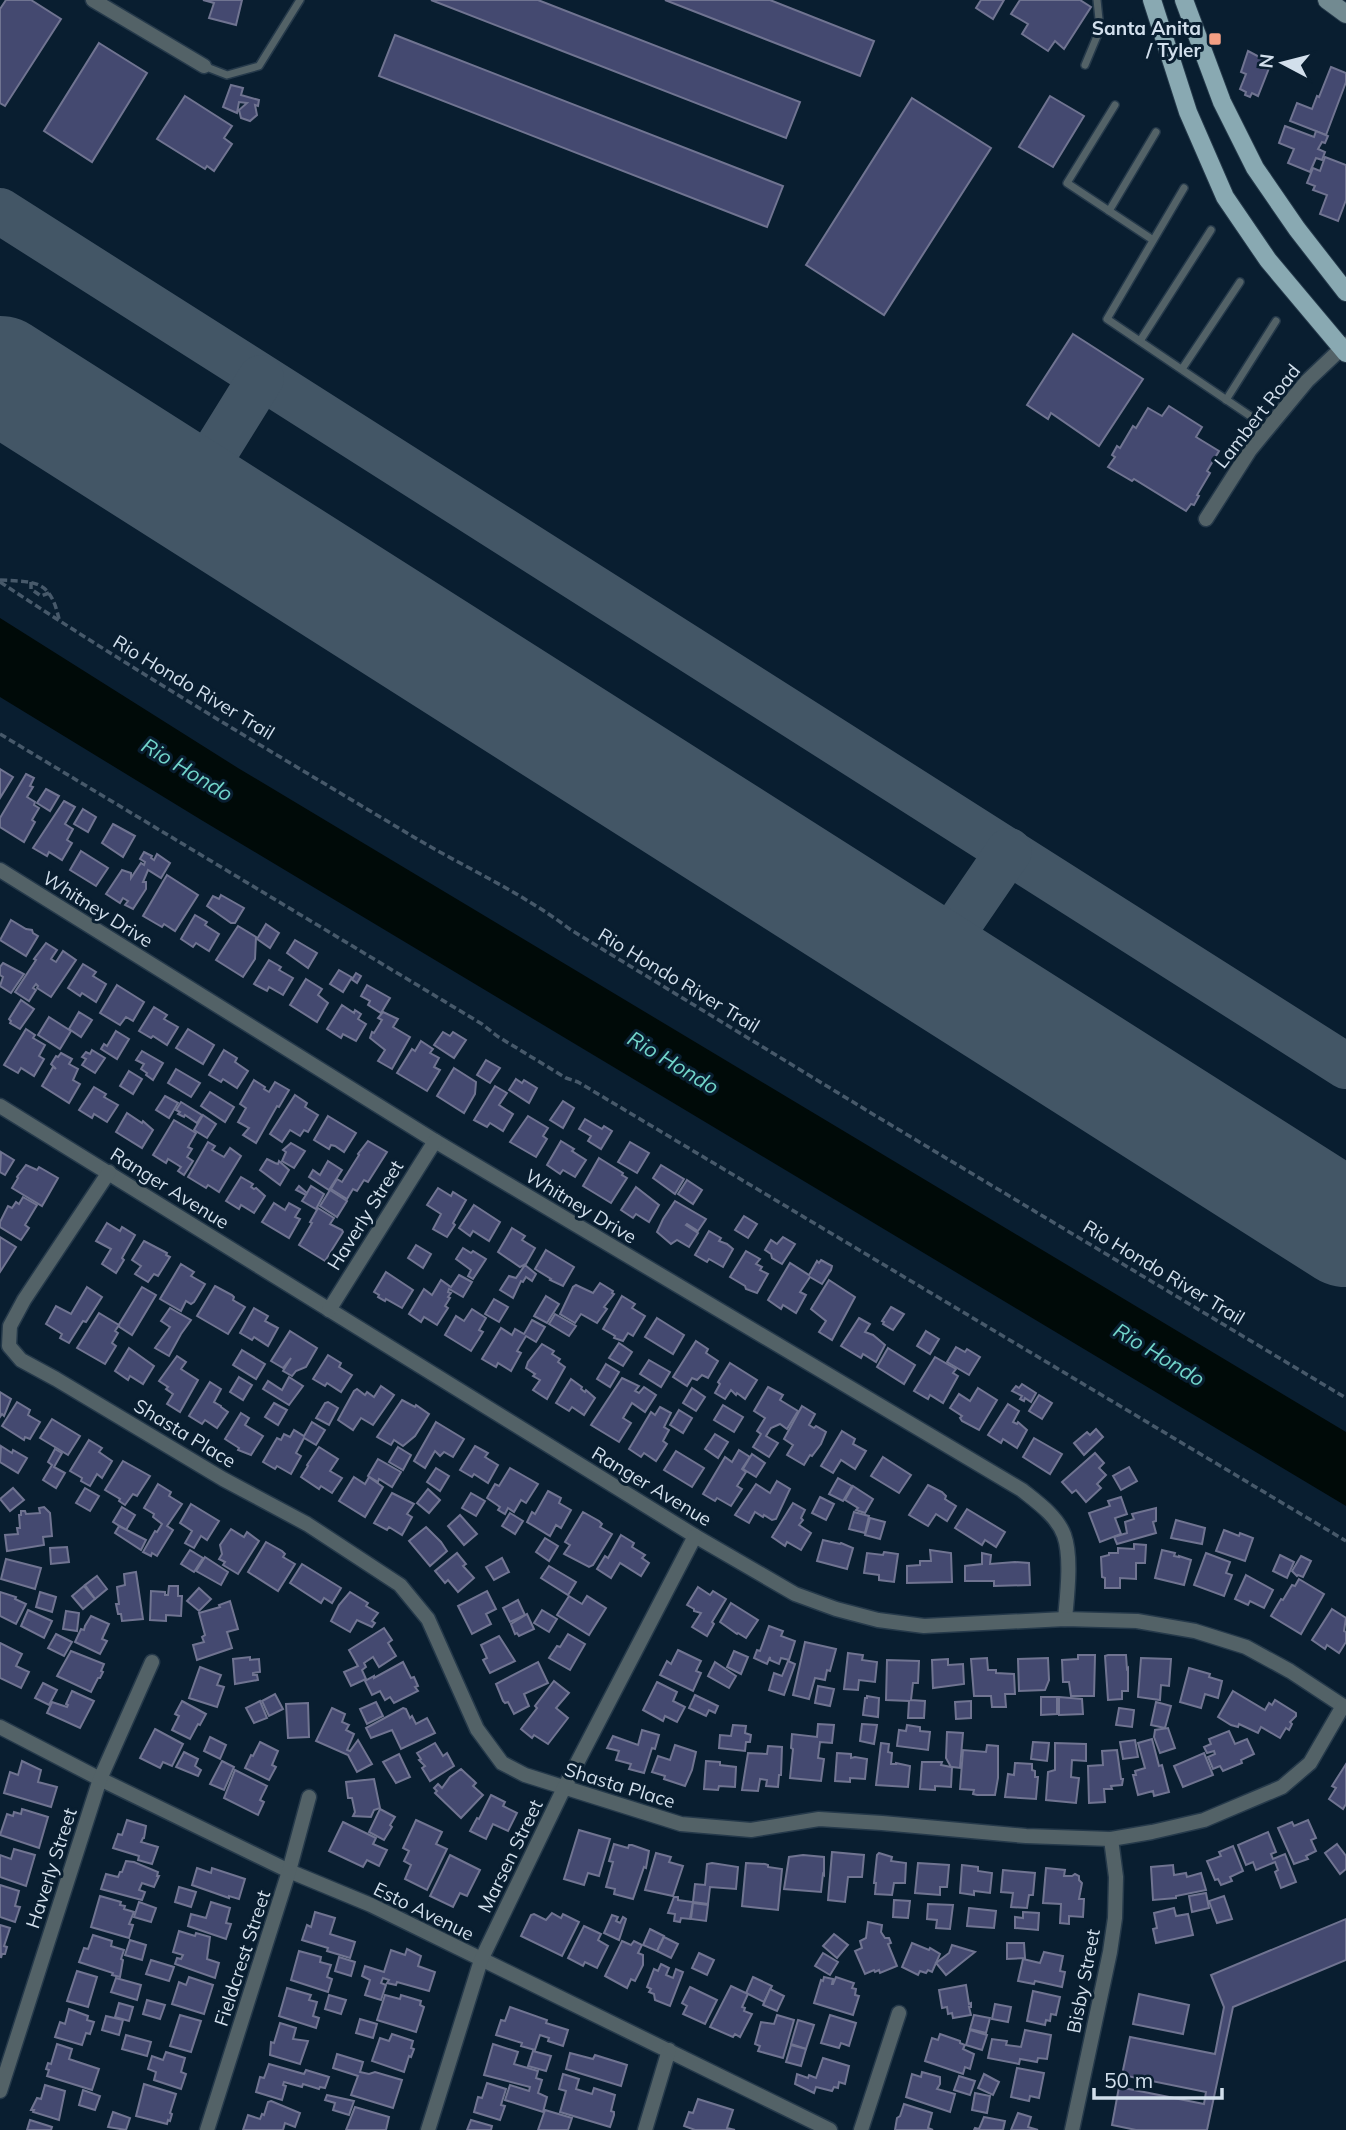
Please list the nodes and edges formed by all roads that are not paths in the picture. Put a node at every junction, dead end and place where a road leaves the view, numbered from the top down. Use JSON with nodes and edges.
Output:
{"nodes":[{"id":1,"x":93,"y":0,"type":"edge"},
{"id":2,"x":300,"y":0,"type":"edge"},
{"id":3,"x":1097,"y":0,"type":"edge"},
{"id":4,"x":1152,"y":0,"type":"edge"},
{"id":5,"x":1327,"y":0,"type":"edge"},
{"id":6,"x":1189,"y":5,"type":"edge"},
{"id":7,"x":1346,"y":14,"type":"edge"},
{"id":8,"x":1085,"y":65,"type":"dead end"},
{"id":9,"x":204,"y":66,"type":"joint"},
{"id":10,"x":1115,"y":105,"type":"dead end"},
{"id":11,"x":1156,"y":132,"type":"dead end"},
{"id":12,"x":1184,"y":188,"type":"dead end"},
{"id":13,"x":1109,"y":211,"type":"junction"},
{"id":14,"x":1211,"y":230,"type":"dead end"},
{"id":15,"x":1153,"y":240,"type":"junction"},
{"id":16,"x":1240,"y":282,"type":"dead end"},
{"id":17,"x":1346,"y":292,"type":"edge"},
{"id":18,"x":1276,"y":321,"type":"dead end"},
{"id":19,"x":1140,"y":341,"type":"junction"},
{"id":20,"x":1344,"y":348,"type":"edge"},
{"id":21,"x":1181,"y":369,"type":"junction"},
{"id":22,"x":1226,"y":400,"type":"junction"},
{"id":23,"x":1268,"y":428,"type":"junction"},
{"id":24,"x":1206,"y":519,"type":"dead end"},
{"id":25,"x":0,"y":870,"type":"edge"},
{"id":26,"x":0,"y":1106,"type":"edge"},
{"id":27,"x":435,"y":1141,"type":"junction"},
{"id":28,"x":109,"y":1172,"type":"junction"},
{"id":29,"x":329,"y":1310,"type":"junction"},
{"id":30,"x":695,"y":1536,"type":"junction"},
{"id":31,"x":1065,"y":1619,"type":"junction"},
{"id":32,"x":152,"y":1662,"type":"dead end"},
{"id":33,"x":1345,"y":1707,"type":"edge"},
{"id":34,"x":0,"y":1727,"type":"edge"},
{"id":35,"x":100,"y":1779,"type":"junction"},
{"id":36,"x":564,"y":1788,"type":"junction"},
{"id":37,"x":309,"y":1797,"type":"dead end"},
{"id":38,"x":1111,"y":1839,"type":"junction"},
{"id":39,"x":289,"y":1871,"type":"junction"},
{"id":40,"x":481,"y":1960,"type":"junction"},
{"id":41,"x":899,"y":2013,"type":"dead end"},
{"id":42,"x":669,"y":2050,"type":"junction"},
{"id":43,"x":0,"y":2091,"type":"edge"},
{"id":44,"x":207,"y":2130,"type":"edge"},
{"id":45,"x":428,"y":2130,"type":"edge"},
{"id":46,"x":645,"y":2130,"type":"edge"},
{"id":47,"x":830,"y":2130,"type":"edge"},
{"id":48,"x":861,"y":2130,"type":"edge"},
{"id":49,"x":1072,"y":2130,"type":"edge"}],
"edges":[{"from":1,"to":9,"type":"street"},
{"from":2,"to":9,"type":"lane"},
{"from":3,"to":8,"type":"lane"},
{"from":4,"to":20,"type":"main road"},
{"from":5,"to":7,"type":"main road"},
{"from":6,"to":17,"type":"main road"},
{"from":10,"to":13,"type":"lane"},
{"from":11,"to":13,"type":"lane"},
{"from":12,"to":15,"type":"lane"},
{"from":13,"to":15,"type":"lane"},
{"from":14,"to":19,"type":"lane"},
{"from":15,"to":19,"type":"lane"},
{"from":16,"to":21,"type":"lane"},
{"from":18,"to":22,"type":"lane"},
{"from":19,"to":21,"type":"lane"},
{"from":20,"to":23,"type":"street","name":"Lambert Road"},
{"from":21,"to":22,"type":"lane"},
{"from":22,"to":23,"type":"lane"},
{"from":23,"to":24,"type":"street","name":"Lambert Road"},
{"from":25,"to":27,"type":"street","name":"Whitney Drive"},
{"from":26,"to":28,"type":"street","name":"Ranger Avenue"},
{"from":27,"to":29,"type":"street","name":"Haverly Street"},
{"from":27,"to":31,"type":"street","name":"Whitney Drive"},
{"from":28,"to":29,"type":"street","name":"Ranger Avenue"},
{"from":28,"to":36,"type":"street","name":"Shasta Place"},
{"from":29,"to":30,"type":"street","name":"Ranger Avenue"},
{"from":30,"to":31,"type":"street","name":"Ranger Avenue"},
{"from":30,"to":36,"type":"street","name":"Marsen Street"},
{"from":31,"to":33,"type":"street","name":"Ranger Avenue"},
{"from":32,"to":35,"type":"street","name":"Haverly Street"},
{"from":33,"to":38,"type":"street","name":"Shasta Place"},
{"from":34,"to":35,"type":"street","name":"Esto Avenue"},
{"from":35,"to":39,"type":"street","name":"Esto Avenue"},
{"from":35,"to":43,"type":"street","name":"Haverly Street"},
{"from":36,"to":38,"type":"street","name":"Shasta Place"},
{"from":36,"to":40,"type":"street","name":"Marsen Street"},
{"from":37,"to":39,"type":"street","name":"Fieldcrest Street"},
{"from":38,"to":49,"type":"street","name":"Bisby Street"},
{"from":39,"to":40,"type":"street","name":"Esto Avenue"},
{"from":39,"to":44,"type":"street","name":"Fieldcrest Street"},
{"from":40,"to":42,"type":"street","name":"Esto Avenue"},
{"from":40,"to":45,"type":"street","name":"Marsen Street"},
{"from":41,"to":48,"type":"street"},
{"from":42,"to":46,"type":"street"},
{"from":42,"to":47,"type":"street","name":"Esto Avenue"}]}
